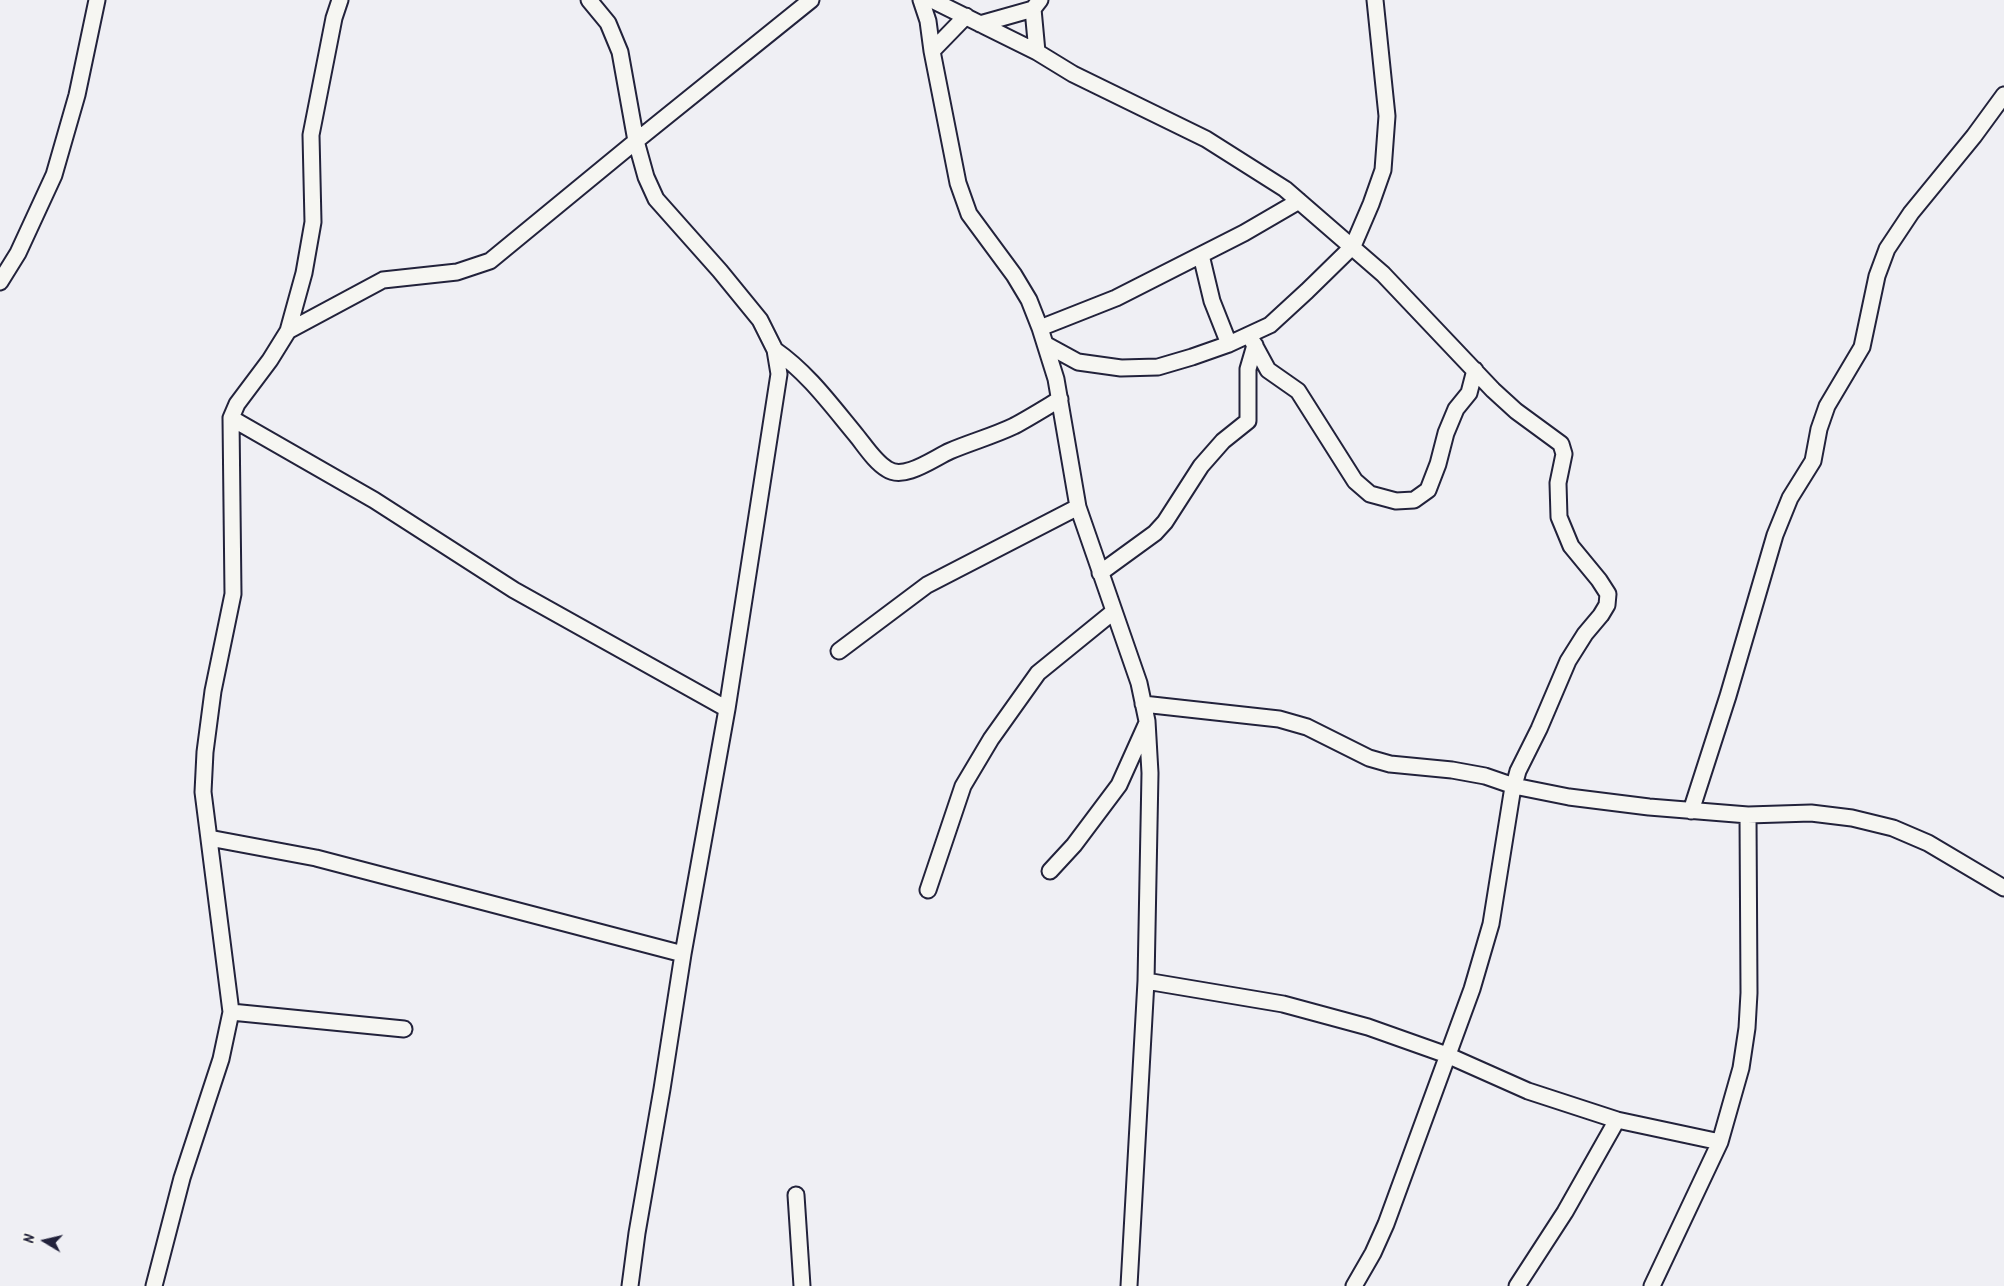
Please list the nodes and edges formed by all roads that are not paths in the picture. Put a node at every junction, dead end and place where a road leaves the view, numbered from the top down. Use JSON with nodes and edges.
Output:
{"nodes":[{"id":1,"x":97,"y":0,"type":"edge"},
{"id":2,"x":340,"y":0,"type":"edge"},
{"id":3,"x":589,"y":0,"type":"edge"},
{"id":4,"x":811,"y":0,"type":"edge"},
{"id":5,"x":921,"y":0,"type":"edge"},
{"id":6,"x":932,"y":0,"type":"edge"},
{"id":7,"x":1375,"y":0,"type":"edge"},
{"id":8,"x":1037,"y":4,"type":"edge"},
{"id":9,"x":973,"y":20,"type":"junction"},
{"id":10,"x":932,"y":51,"type":"junction"},
{"id":11,"x":1037,"y":52,"type":"junction"},
{"id":12,"x":2004,"y":95,"type":"edge"},
{"id":13,"x":636,"y":141,"type":"junction"},
{"id":14,"x":1300,"y":201,"type":"junction"},
{"id":15,"x":1353,"y":246,"type":"junction"},
{"id":16,"x":1202,"y":255,"type":"junction"},
{"id":17,"x":0,"y":282,"type":"edge"},
{"id":18,"x":1040,"y":328,"type":"junction"},
{"id":19,"x":288,"y":331,"type":"junction"},
{"id":20,"x":1252,"y":340,"type":"junction"},
{"id":21,"x":1045,"y":344,"type":"junction"},
{"id":22,"x":1229,"y":344,"type":"junction"},
{"id":23,"x":775,"y":350,"type":"junction"},
{"id":24,"x":1078,"y":362,"type":"junction"},
{"id":25,"x":1475,"y":370,"type":"junction"},
{"id":26,"x":1056,"y":379,"type":"junction"},
{"id":27,"x":1493,"y":390,"type":"junction"},
{"id":28,"x":1469,"y":393,"type":"junction"},
{"id":29,"x":1060,"y":399,"type":"junction"},
{"id":30,"x":231,"y":418,"type":"junction"},
{"id":31,"x":1078,"y":507,"type":"junction"},
{"id":32,"x":1100,"y":573,"type":"junction"},
{"id":33,"x":1113,"y":612,"type":"junction"},
{"id":34,"x":839,"y":650,"type":"dead end"},
{"id":35,"x":1143,"y":704,"type":"junction"},
{"id":36,"x":727,"y":709,"type":"junction"},
{"id":37,"x":1147,"y":721,"type":"junction"},
{"id":38,"x":1514,"y":786,"type":"junction"},
{"id":39,"x":1690,"y":810,"type":"junction"},
{"id":40,"x":1748,"y":815,"type":"junction"},
{"id":41,"x":209,"y":838,"type":"junction"},
{"id":42,"x":1050,"y":870,"type":"dead end"},
{"id":43,"x":2004,"y":888,"type":"edge"},
{"id":44,"x":928,"y":890,"type":"dead end"},
{"id":45,"x":683,"y":954,"type":"junction"},
{"id":46,"x":1146,"y":981,"type":"junction"},
{"id":47,"x":231,"y":1012,"type":"junction"},
{"id":48,"x":404,"y":1029,"type":"dead end"},
{"id":49,"x":1448,"y":1055,"type":"junction"},
{"id":50,"x":1617,"y":1120,"type":"junction"},
{"id":51,"x":1720,"y":1142,"type":"junction"},
{"id":52,"x":796,"y":1195,"type":"dead end"},
{"id":53,"x":154,"y":1286,"type":"edge"},
{"id":54,"x":630,"y":1286,"type":"edge"},
{"id":55,"x":802,"y":1286,"type":"edge"},
{"id":56,"x":1129,"y":1286,"type":"edge"},
{"id":57,"x":1354,"y":1286,"type":"edge"},
{"id":58,"x":1517,"y":1286,"type":"edge"},
{"id":59,"x":1652,"y":1286,"type":"edge"}],
"edges":[{"from":1,"to":17,"type":"street"},
{"from":2,"to":19,"type":"street"},
{"from":3,"to":13,"type":"street"},
{"from":4,"to":13,"type":"street"},
{"from":5,"to":10,"type":"street"},
{"from":6,"to":9,"type":"street"},
{"from":7,"to":15,"type":"street"},
{"from":8,"to":9,"type":"street"},
{"from":8,"to":11,"type":"street"},
{"from":9,"to":10,"type":"street"},
{"from":9,"to":11,"type":"street"},
{"from":10,"to":18,"type":"street"},
{"from":11,"to":14,"type":"street"},
{"from":12,"to":39,"type":"street"},
{"from":13,"to":19,"type":"street"},
{"from":13,"to":23,"type":"street"},
{"from":14,"to":15,"type":"street"},
{"from":14,"to":16,"type":"street"},
{"from":15,"to":20,"type":"street"},
{"from":15,"to":25,"type":"street"},
{"from":16,"to":18,"type":"street"},
{"from":16,"to":22,"type":"street"},
{"from":18,"to":21,"type":"street"},
{"from":19,"to":30,"type":"street"},
{"from":20,"to":22,"type":"street"},
{"from":20,"to":28,"type":"street"},
{"from":20,"to":32,"type":"street"},
{"from":21,"to":24,"type":"street"},
{"from":21,"to":26,"type":"street"},
{"from":22,"to":24,"type":"street"},
{"from":23,"to":29,"type":"street"},
{"from":23,"to":36,"type":"street"},
{"from":24,"to":26,"type":"street"},
{"from":25,"to":27,"type":"street"},
{"from":25,"to":28,"type":"street"},
{"from":26,"to":29,"type":"street"},
{"from":27,"to":28,"type":"street"},
{"from":27,"to":38,"type":"street"},
{"from":29,"to":31,"type":"street"},
{"from":30,"to":36,"type":"street"},
{"from":30,"to":41,"type":"street"},
{"from":31,"to":32,"type":"street"},
{"from":31,"to":34,"type":"street"},
{"from":32,"to":33,"type":"street"},
{"from":33,"to":35,"type":"street"},
{"from":33,"to":44,"type":"street"},
{"from":35,"to":37,"type":"street"},
{"from":35,"to":38,"type":"street"},
{"from":36,"to":45,"type":"street"},
{"from":37,"to":42,"type":"street"},
{"from":37,"to":46,"type":"street"},
{"from":38,"to":39,"type":"street"},
{"from":38,"to":49,"type":"street"},
{"from":39,"to":40,"type":"street"},
{"from":40,"to":43,"type":"street"},
{"from":40,"to":51,"type":"street"},
{"from":41,"to":45,"type":"street"},
{"from":41,"to":47,"type":"street"},
{"from":45,"to":54,"type":"street"},
{"from":46,"to":49,"type":"street"},
{"from":46,"to":56,"type":"street"},
{"from":47,"to":48,"type":"street"},
{"from":47,"to":53,"type":"street"},
{"from":49,"to":50,"type":"street"},
{"from":49,"to":57,"type":"street"},
{"from":50,"to":51,"type":"street"},
{"from":50,"to":58,"type":"street"},
{"from":51,"to":59,"type":"street"},
{"from":52,"to":55,"type":"street"}]}
